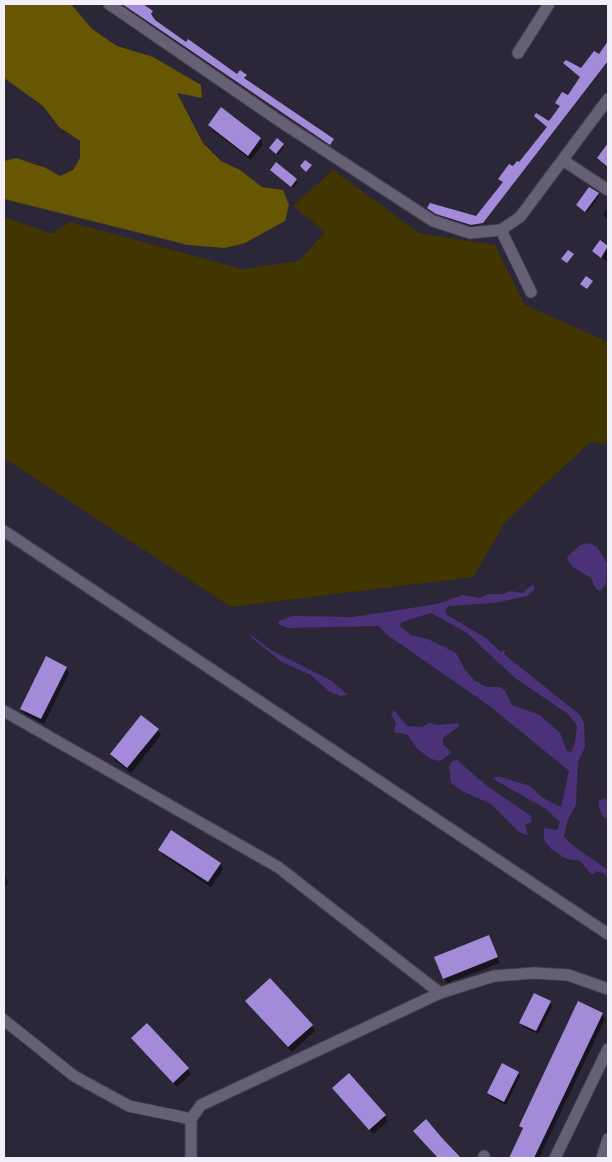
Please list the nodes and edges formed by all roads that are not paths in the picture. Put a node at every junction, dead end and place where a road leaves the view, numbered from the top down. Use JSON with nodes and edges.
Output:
{"nodes":[{"id":1,"x":109,"y":4,"type":"edge"},
{"id":2,"x":548,"y":4,"type":"edge"},
{"id":3,"x":518,"y":53,"type":"dead end"},
{"id":4,"x":608,"y":99,"type":"edge"},
{"id":5,"x":564,"y":161,"type":"junction"},
{"id":6,"x":608,"y":190,"type":"edge"},
{"id":7,"x":501,"y":230,"type":"junction"},
{"id":8,"x":531,"y":292,"type":"dead end"},
{"id":9,"x":4,"y":531,"type":"edge"},
{"id":10,"x":4,"y":711,"type":"edge"},
{"id":11,"x":608,"y":934,"type":"edge"},
{"id":12,"x":608,"y":989,"type":"edge"},
{"id":13,"x":440,"y":993,"type":"junction"},
{"id":14,"x":4,"y":1020,"type":"edge"},
{"id":15,"x":608,"y":1049,"type":"edge"},
{"id":16,"x":192,"y":1119,"type":"junction"},
{"id":17,"x":608,"y":1139,"type":"edge"},
{"id":18,"x":191,"y":1158,"type":"edge"},
{"id":19,"x":555,"y":1158,"type":"edge"},
{"id":20,"x":602,"y":1158,"type":"edge"}],
"edges":[{"from":1,"to":7,"type":"street"},
{"from":2,"to":3,"type":"street"},
{"from":4,"to":5,"type":"street"},
{"from":5,"to":6,"type":"street"},
{"from":5,"to":7,"type":"street"},
{"from":7,"to":8,"type":"street"},
{"from":9,"to":11,"type":"street"},
{"from":10,"to":13,"type":"street"},
{"from":12,"to":13,"type":"street"},
{"from":13,"to":16,"type":"street"},
{"from":14,"to":16,"type":"street"},
{"from":15,"to":19,"type":"street"},
{"from":16,"to":18,"type":"street"},
{"from":17,"to":20,"type":"street"}]}
